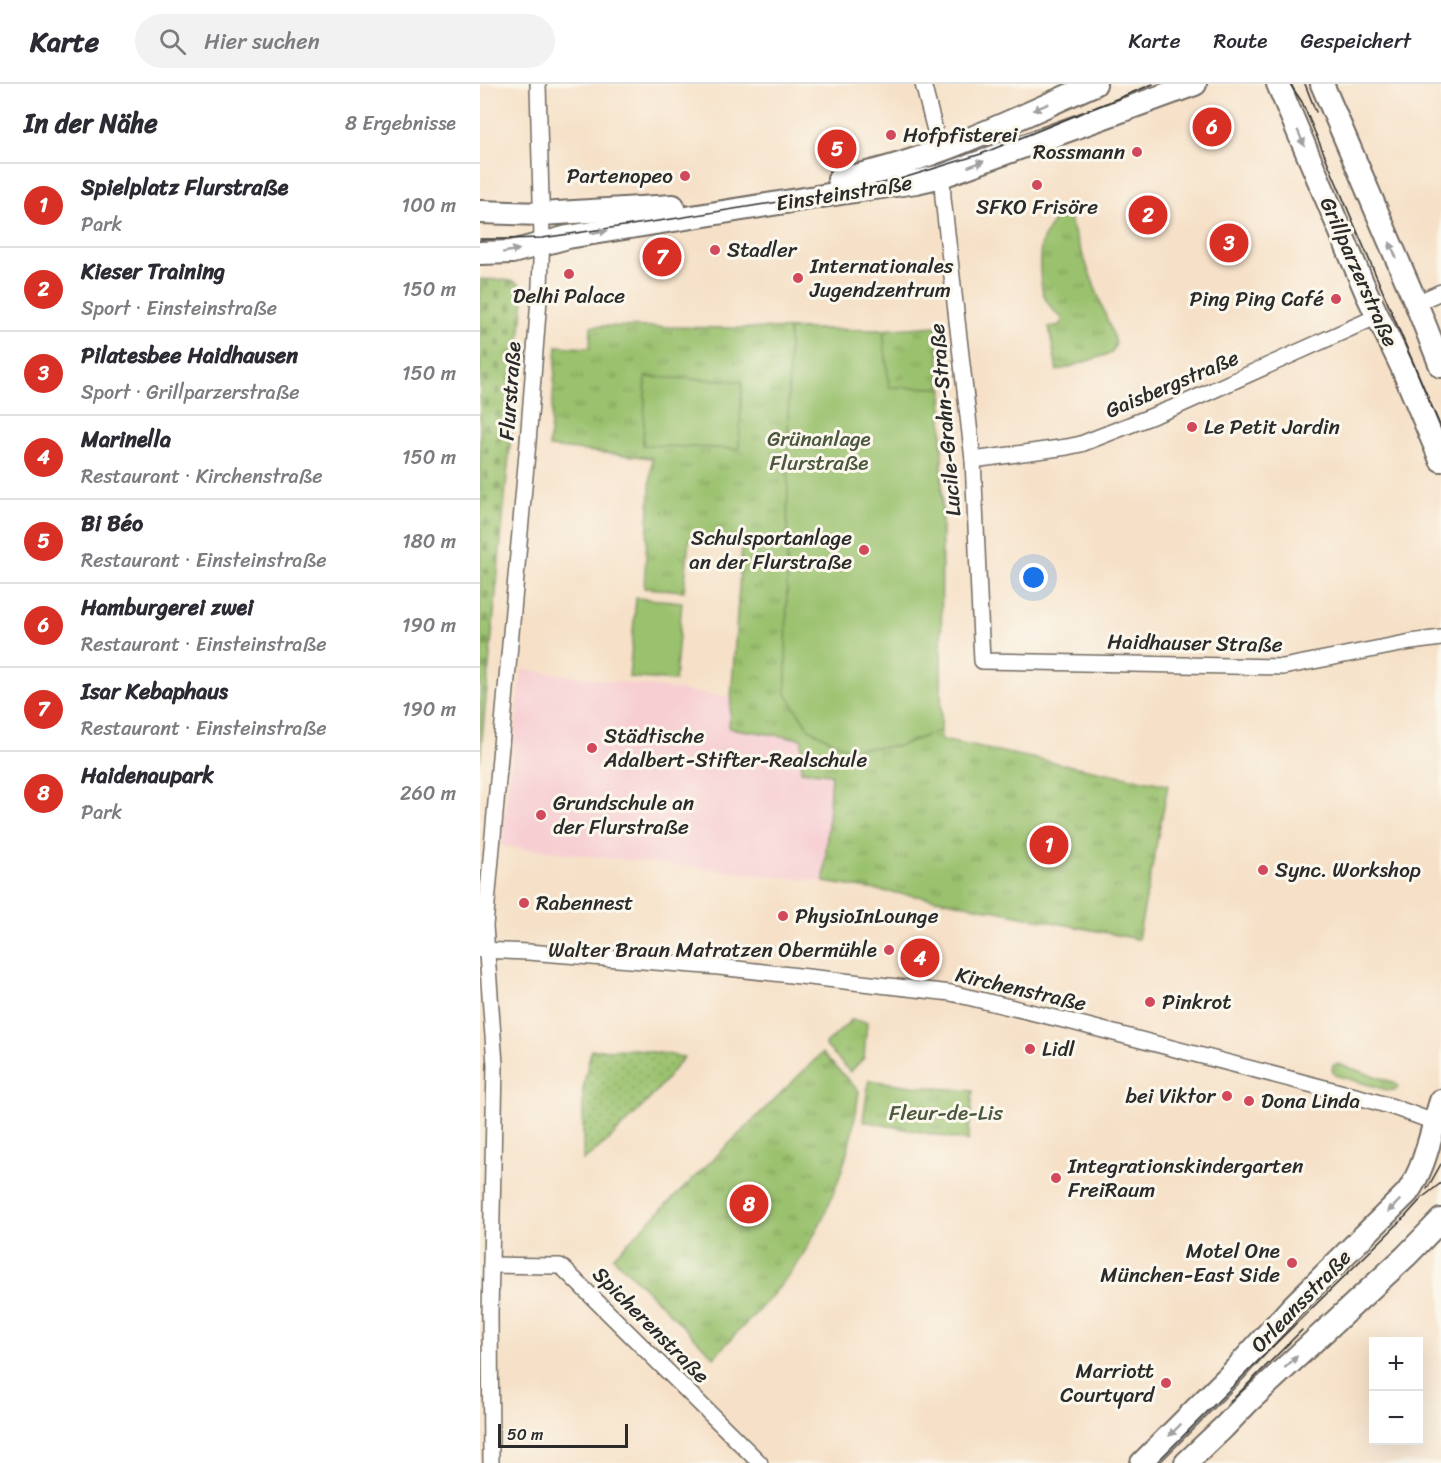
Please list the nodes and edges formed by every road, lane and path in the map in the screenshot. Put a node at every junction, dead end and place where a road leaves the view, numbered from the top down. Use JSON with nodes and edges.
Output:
{"nodes":[{"id":1,"x":538,"y":84,"type":"edge"},
{"id":2,"x":923,"y":84,"type":"edge"},
{"id":3,"x":1095,"y":84,"type":"edge"},
{"id":4,"x":1195,"y":84,"type":"edge"},
{"id":5,"x":1278,"y":84,"type":"edge"},
{"id":6,"x":1322,"y":84,"type":"edge"},
{"id":7,"x":940,"y":150,"type":"junction"},
{"id":8,"x":942,"y":176,"type":"junction"},
{"id":9,"x":480,"y":212,"type":"edge"},
{"id":10,"x":542,"y":229,"type":"junction"},
{"id":11,"x":480,"y":253,"type":"edge"},
{"id":12,"x":1441,"y":292,"type":"edge"},
{"id":13,"x":1416,"y":303,"type":"junction"},
{"id":14,"x":1378,"y":316,"type":"junction"},
{"id":15,"x":1441,"y":366,"type":"edge"},
{"id":16,"x":972,"y":460,"type":"junction"},
{"id":17,"x":1441,"y":460,"type":"edge"},
{"id":18,"x":1441,"y":638,"type":"edge"},
{"id":19,"x":982,"y":661,"type":"joint"},
{"id":20,"x":483,"y":950,"type":"edge"},
{"id":21,"x":1440,"y":1125,"type":"edge"},
{"id":22,"x":1441,"y":1220,"type":"edge"},
{"id":23,"x":491,"y":1265,"type":"junction"},
{"id":24,"x":491,"y":1463,"type":"edge"},
{"id":25,"x":760,"y":1463,"type":"edge"},
{"id":26,"x":1142,"y":1463,"type":"edge"},
{"id":27,"x":1186,"y":1463,"type":"edge"}],
"edges":[{"from":1,"to":10,"type":"street","name":"Flurstraße"},
{"from":2,"to":7,"type":"street"},
{"from":3,"to":7,"type":"main road","name":"Einsteinstraße","one_way":true},
{"from":8,"to":4,"type":"main road","name":"Einsteinstraße","one_way":true},
{"from":5,"to":14,"type":"main road","name":"Grillparzerstraße","one_way":true},
{"from":13,"to":6,"type":"main road","name":"Grillparzerstraße","one_way":true},
{"from":7,"to":10,"type":"main road","name":"Einsteinstraße"},
{"from":10,"to":8,"type":"main road","name":"Einsteinstraße","one_way":true},
{"from":8,"to":16,"type":"street","name":"Lucile-Grahn-Straße"},
{"from":9,"to":10,"type":"main road","name":"Einsteinstraße"},
{"from":11,"to":10,"type":"main road","name":"Einsteinstraße","one_way":true},
{"from":10,"to":20,"type":"street","name":"Flurstraße"},
{"from":12,"to":13,"type":"street"},
{"from":13,"to":15,"type":"main road","name":"Grillparzerstraße"},
{"from":14,"to":16,"type":"street","name":"Gaisbergstraße"},
{"from":14,"to":17,"type":"main road","name":"Grillparzerstraße"},
{"from":16,"to":19,"type":"street","name":"Lucile-Grahn-Straße"},
{"from":18,"to":19,"type":"street","name":"Haidhauser Straße"},
{"from":20,"to":21,"type":"street","name":"Kirchenstraße"},
{"from":20,"to":23,"type":"street","name":"Flurstraße"},
{"from":21,"to":26,"type":"main road","name":"Orleansstraße","one_way":true},
{"from":27,"to":22,"type":"main road","name":"Orleansstraße","one_way":true},
{"from":23,"to":24,"type":"street","name":"Flurstraße"},
{"from":23,"to":25,"type":"street","name":"Spicherenstraße"}]}
